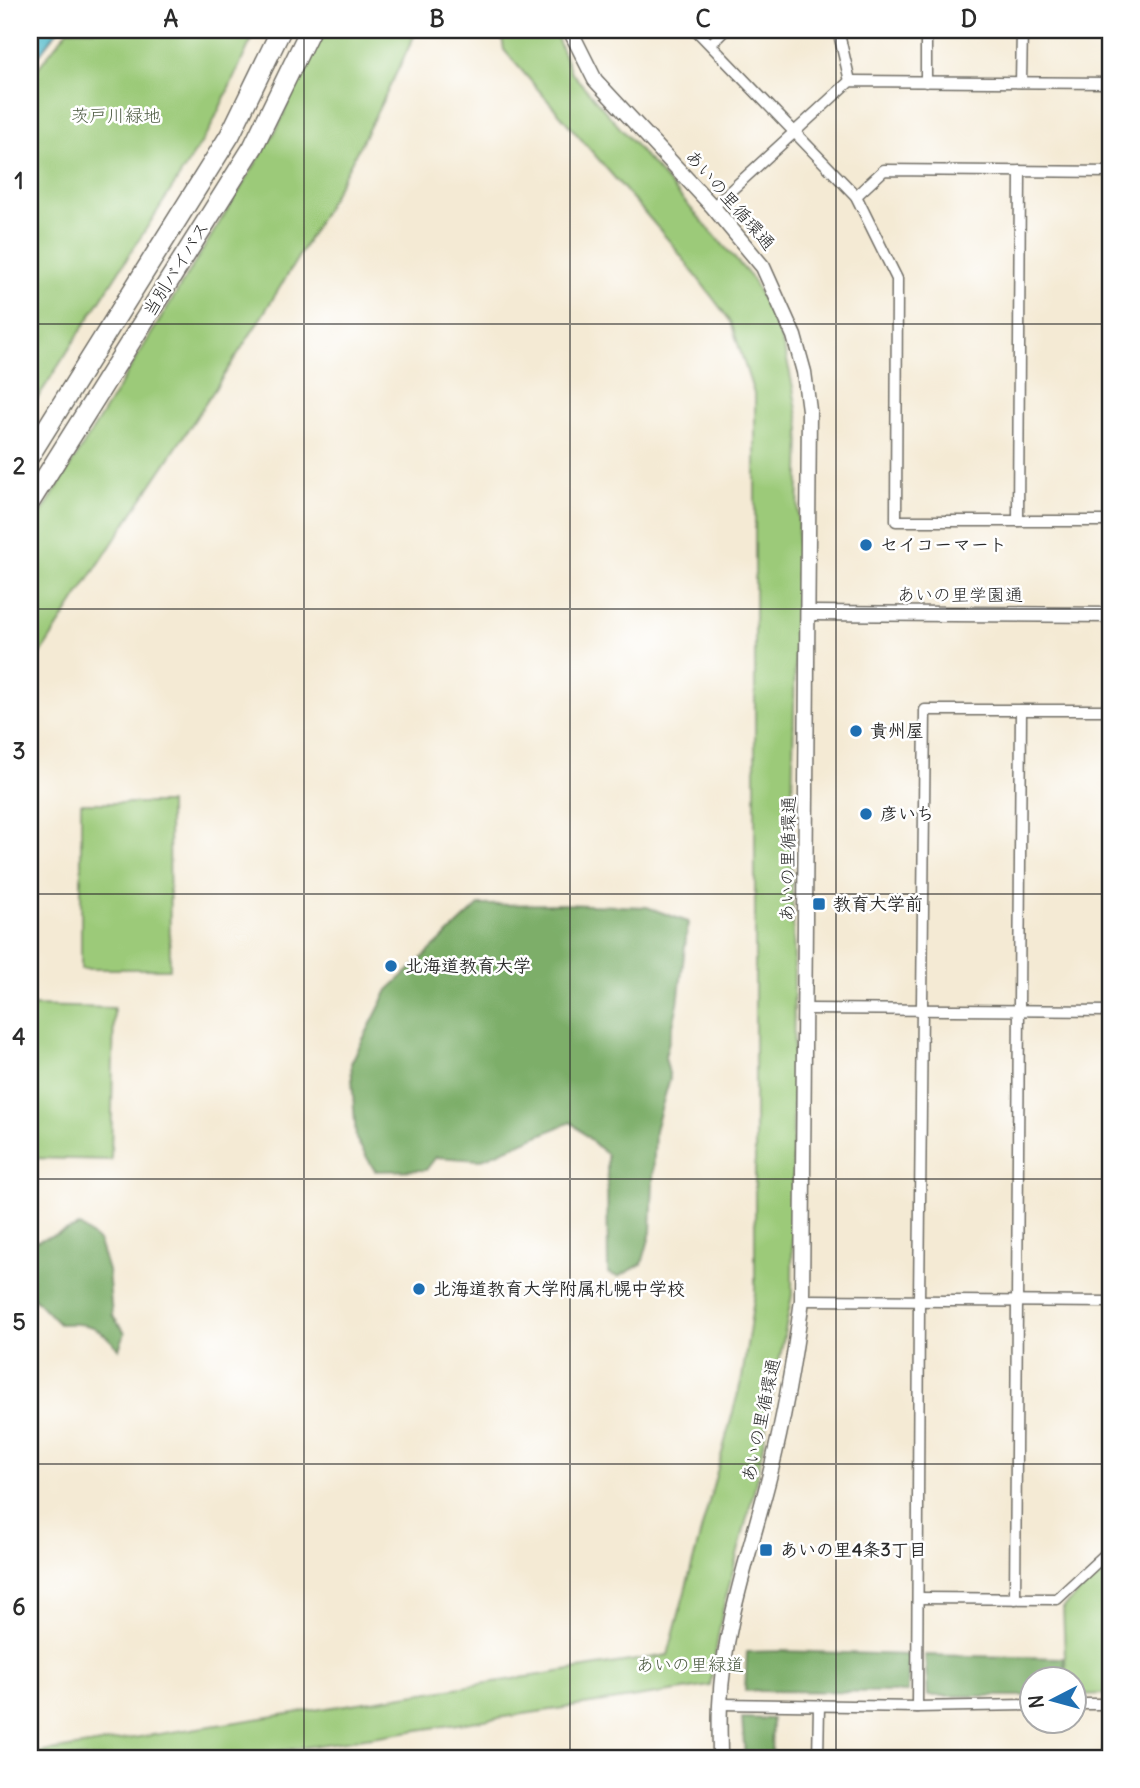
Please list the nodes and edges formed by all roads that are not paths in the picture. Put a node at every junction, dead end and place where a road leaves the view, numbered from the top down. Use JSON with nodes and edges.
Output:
{"nodes":[{"id":1,"x":281,"y":30,"type":"edge"},
{"id":2,"x":310,"y":30,"type":"edge"},
{"id":3,"x":570,"y":30,"type":"edge"},
{"id":4,"x":696,"y":30,"type":"edge"},
{"id":5,"x":725,"y":30,"type":"edge"},
{"id":6,"x":838,"y":30,"type":"edge"},
{"id":7,"x":926,"y":30,"type":"edge"},
{"id":8,"x":1021,"y":30,"type":"edge"},
{"id":9,"x":710,"y":44,"type":"junction"},
{"id":10,"x":850,"y":81,"type":"junction"},
{"id":11,"x":926,"y":82,"type":"junction"},
{"id":12,"x":1021,"y":82,"type":"junction"},
{"id":13,"x":1110,"y":83,"type":"edge"},
{"id":14,"x":796,"y":132,"type":"junction"},
{"id":15,"x":1020,"y":171,"type":"junction"},
{"id":16,"x":1110,"y":172,"type":"edge"},
{"id":17,"x":856,"y":196,"type":"junction"},
{"id":18,"x":713,"y":207,"type":"junction"},
{"id":19,"x":30,"y":455,"type":"edge"},
{"id":20,"x":30,"y":502,"type":"edge"},
{"id":21,"x":1017,"y":521,"type":"junction"},
{"id":22,"x":1110,"y":521,"type":"edge"},
{"id":23,"x":809,"y":613,"type":"junction"},
{"id":24,"x":1110,"y":615,"type":"edge"},
{"id":25,"x":1021,"y":710,"type":"junction"},
{"id":26,"x":1110,"y":710,"type":"edge"},
{"id":27,"x":806,"y":1009,"type":"junction"},
{"id":28,"x":922,"y":1010,"type":"junction"},
{"id":29,"x":1020,"y":1010,"type":"junction"},
{"id":30,"x":1110,"y":1011,"type":"edge"},
{"id":31,"x":802,"y":1300,"type":"junction"},
{"id":32,"x":919,"y":1301,"type":"junction"},
{"id":33,"x":1015,"y":1301,"type":"junction"},
{"id":34,"x":1110,"y":1302,"type":"edge"},
{"id":35,"x":1110,"y":1550,"type":"edge"},
{"id":36,"x":919,"y":1598,"type":"junction"},
{"id":37,"x":1015,"y":1599,"type":"junction"},
{"id":38,"x":720,"y":1704,"type":"junction"},
{"id":39,"x":1088,"y":1704,"type":"edge"},
{"id":40,"x":1018,"y":1705,"type":"edge"},
{"id":41,"x":819,"y":1706,"type":"junction"},
{"id":42,"x":918,"y":1707,"type":"junction"},
{"id":43,"x":720,"y":1758,"type":"edge"},
{"id":44,"x":818,"y":1758,"type":"edge"},
{"id":45,"x":1110,"y":1758,"type":"edge"}],
"edges":[{"from":1,"to":19,"type":"highway","name":"当別バイパス"},
{"from":2,"to":20,"type":"highway","name":"当別バイパス"},
{"from":3,"to":18,"type":"street","name":"あいの里循環通"},
{"from":4,"to":9,"type":"street"},
{"from":5,"to":9,"type":"street"},
{"from":6,"to":10,"type":"street"},
{"from":7,"to":11,"type":"street"},
{"from":8,"to":12,"type":"street"},
{"from":9,"to":14,"type":"street"},
{"from":10,"to":11,"type":"street"},
{"from":10,"to":14,"type":"street"},
{"from":11,"to":12,"type":"street"},
{"from":12,"to":13,"type":"street"},
{"from":14,"to":17,"type":"street"},
{"from":14,"to":18,"type":"street"},
{"from":15,"to":16,"type":"street"},
{"from":15,"to":17,"type":"street"},
{"from":15,"to":21,"type":"street"},
{"from":17,"to":21,"type":"street"},
{"from":18,"to":23,"type":"street","name":"あいの里循環通"},
{"from":21,"to":22,"type":"street"},
{"from":23,"to":24,"type":"street","name":"あいの里学園通"},
{"from":23,"to":27,"type":"street","name":"あいの里循環通"},
{"from":25,"to":26,"type":"street"},
{"from":25,"to":28,"type":"street"},
{"from":25,"to":29,"type":"street"},
{"from":27,"to":28,"type":"street"},
{"from":27,"to":31,"type":"street","name":"あいの里循環通"},
{"from":28,"to":29,"type":"street"},
{"from":28,"to":32,"type":"street"},
{"from":29,"to":30,"type":"street"},
{"from":29,"to":33,"type":"street"},
{"from":31,"to":32,"type":"street"},
{"from":31,"to":38,"type":"street","name":"あいの里循環通"},
{"from":32,"to":33,"type":"street"},
{"from":32,"to":36,"type":"street"},
{"from":33,"to":34,"type":"street"},
{"from":33,"to":37,"type":"street"},
{"from":35,"to":37,"type":"street"},
{"from":36,"to":37,"type":"street"},
{"from":36,"to":42,"type":"street"},
{"from":38,"to":41,"type":"street"},
{"from":38,"to":43,"type":"street","name":"あいの里循環通"},
{"from":39,"to":45,"type":"street"},
{"from":40,"to":42,"type":"street"},
{"from":41,"to":42,"type":"street"},
{"from":41,"to":44,"type":"street"}]}
